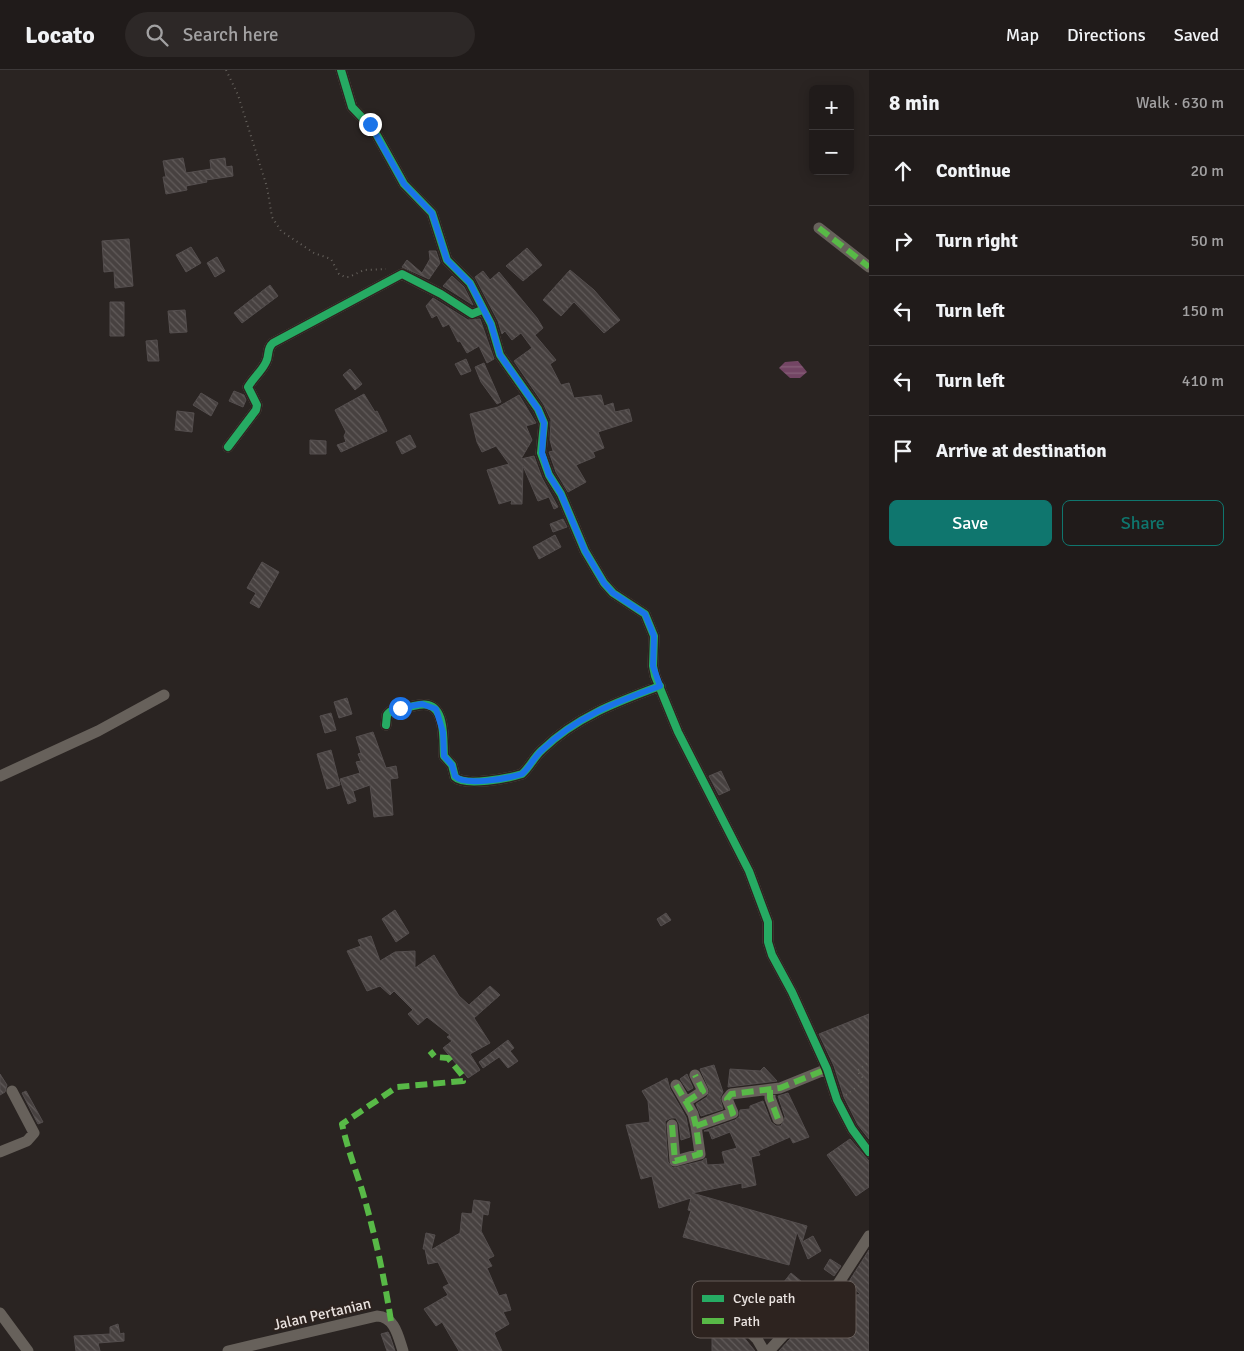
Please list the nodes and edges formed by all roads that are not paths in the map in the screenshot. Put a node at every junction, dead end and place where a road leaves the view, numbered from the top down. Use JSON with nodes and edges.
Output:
{"nodes":[{"id":1,"x":341,"y":70,"type":"edge"},
{"id":2,"x":819,"y":228,"type":"dead end"},
{"id":3,"x":869,"y":267,"type":"edge"},
{"id":4,"x":482,"y":310,"type":"junction"},
{"id":5,"x":228,"y":447,"type":"dead end"},
{"id":6,"x":660,"y":686,"type":"junction"},
{"id":7,"x":164,"y":695,"type":"dead end"},
{"id":8,"x":386,"y":725,"type":"dead end"},
{"id":9,"x":0,"y":776,"type":"edge"},
{"id":10,"x":827,"y":1070,"type":"junction"},
{"id":11,"x":695,"y":1076,"type":"dead end"},
{"id":12,"x":676,"y":1085,"type":"dead end"},
{"id":13,"x":770,"y":1090,"type":"junction"},
{"id":14,"x":12,"y":1091,"type":"dead end"},
{"id":15,"x":686,"y":1102,"type":"junction"},
{"id":16,"x":778,"y":1119,"type":"dead end"},
{"id":17,"x":672,"y":1125,"type":"dead end"},
{"id":18,"x":696,"y":1126,"type":"junction"},
{"id":19,"x":0,"y":1152,"type":"edge"},
{"id":20,"x":869,"y":1152,"type":"edge"},
{"id":21,"x":869,"y":1236,"type":"edge"},
{"id":22,"x":840,"y":1281,"type":"edge"},
{"id":23,"x":0,"y":1313,"type":"edge"},
{"id":24,"x":756,"y":1338,"type":"edge"},
{"id":25,"x":781,"y":1338,"type":"edge"},
{"id":26,"x":28,"y":1351,"type":"edge"},
{"id":27,"x":228,"y":1351,"type":"edge"},
{"id":28,"x":403,"y":1351,"type":"edge"},
{"id":29,"x":764,"y":1351,"type":"edge"},
{"id":30,"x":769,"y":1351,"type":"edge"}],
"edges":[{"from":1,"to":4,"type":"street"},
{"from":2,"to":3,"type":"street"},
{"from":4,"to":5,"type":"street"},
{"from":4,"to":6,"type":"street"},
{"from":6,"to":8,"type":"street"},
{"from":6,"to":10,"type":"street"},
{"from":7,"to":9,"type":"street"},
{"from":10,"to":13,"type":"street"},
{"from":10,"to":20,"type":"street"},
{"from":11,"to":15,"type":"street"},
{"from":12,"to":15,"type":"street"},
{"from":13,"to":16,"type":"street"},
{"from":13,"to":18,"type":"street"},
{"from":14,"to":19,"type":"street"},
{"from":15,"to":18,"type":"street"},
{"from":17,"to":18,"type":"street"},
{"from":21,"to":22,"type":"street"},
{"from":23,"to":26,"type":"street"},
{"from":24,"to":29,"type":"street"},
{"from":25,"to":30,"type":"street"},
{"from":27,"to":28,"type":"street","name":"Jalan Pertanian"}]}
